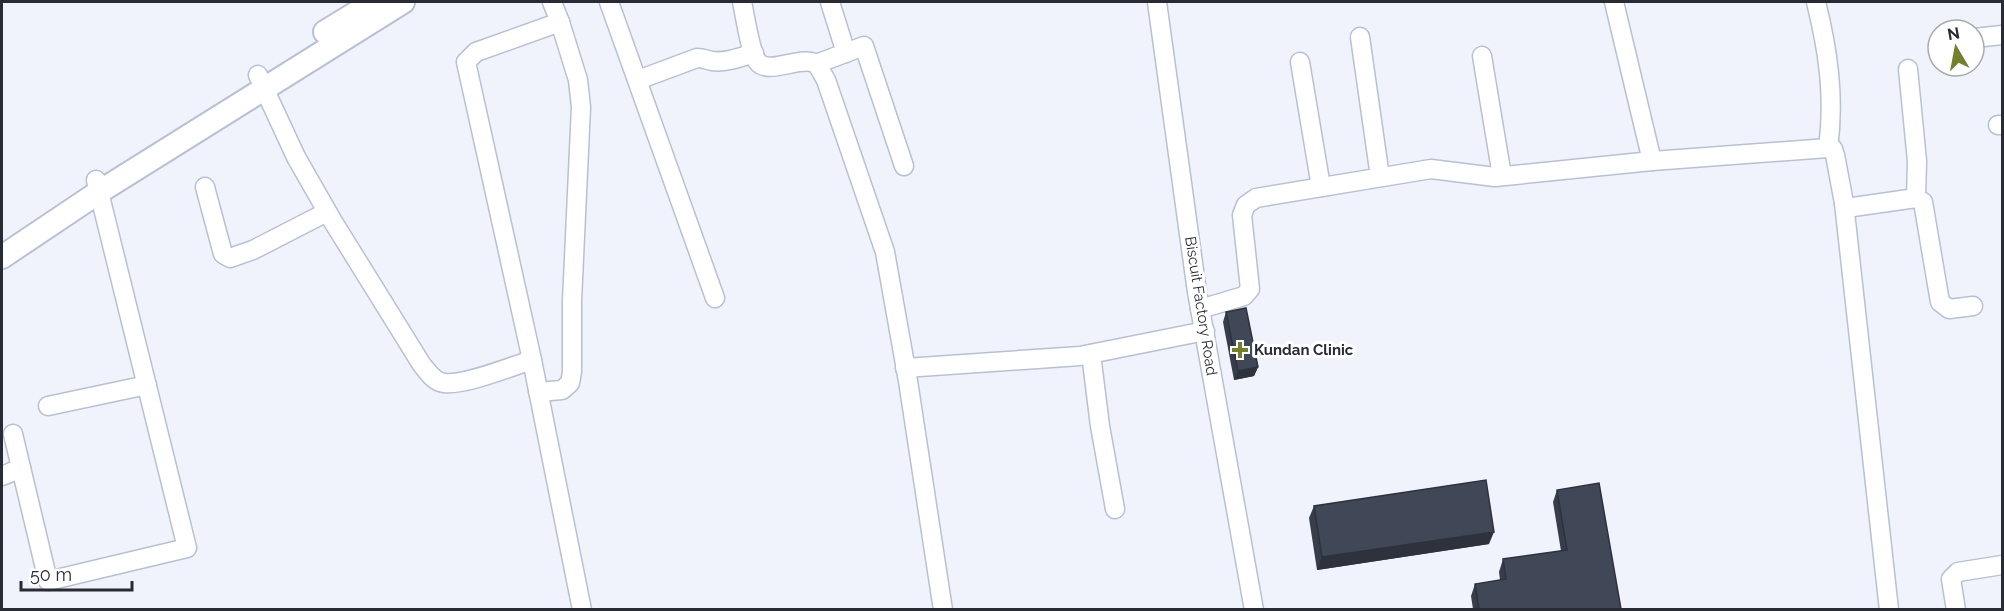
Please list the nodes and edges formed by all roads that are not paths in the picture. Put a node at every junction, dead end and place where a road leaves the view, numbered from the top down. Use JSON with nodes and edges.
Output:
{"nodes":[{"id":1,"x":403,"y":2,"type":"edge"},
{"id":2,"x":552,"y":2,"type":"edge"},
{"id":3,"x":609,"y":2,"type":"edge"},
{"id":4,"x":742,"y":2,"type":"edge"},
{"id":5,"x":831,"y":2,"type":"edge"},
{"id":6,"x":1157,"y":2,"type":"edge"},
{"id":7,"x":1614,"y":2,"type":"edge"},
{"id":8,"x":1816,"y":2,"type":"edge"},
{"id":9,"x":373,"y":6,"type":"edge"},
{"id":10,"x":560,"y":22,"type":"junction"},
{"id":11,"x":2002,"y":35,"type":"edge"},
{"id":12,"x":1360,"y":37,"type":"dead end"},
{"id":13,"x":1986,"y":37,"type":"edge"},
{"id":14,"x":754,"y":53,"type":"junction"},
{"id":15,"x":846,"y":53,"type":"junction"},
{"id":16,"x":1482,"y":56,"type":"dead end"},
{"id":17,"x":1300,"y":62,"type":"dead end"},
{"id":18,"x":816,"y":64,"type":"junction"},
{"id":19,"x":1908,"y":69,"type":"dead end"},
{"id":20,"x":638,"y":80,"type":"junction"},
{"id":21,"x":261,"y":82,"type":"junction"},
{"id":22,"x":1828,"y":148,"type":"junction"},
{"id":23,"x":1652,"y":161,"type":"junction"},
{"id":24,"x":904,"y":166,"type":"dead end"},
{"id":25,"x":1502,"y":176,"type":"junction"},
{"id":26,"x":1380,"y":177,"type":"junction"},
{"id":27,"x":97,"y":186,"type":"junction"},
{"id":28,"x":205,"y":187,"type":"dead end"},
{"id":29,"x":1321,"y":187,"type":"junction"},
{"id":30,"x":1916,"y":198,"type":"junction"},
{"id":31,"x":1844,"y":203,"type":"junction"},
{"id":32,"x":327,"y":212,"type":"junction"},
{"id":33,"x":2,"y":242,"type":"edge"},
{"id":34,"x":2,"y":257,"type":"edge"},
{"id":35,"x":715,"y":298,"type":"dead end"},
{"id":36,"x":1973,"y":306,"type":"dead end"},
{"id":37,"x":1200,"y":309,"type":"junction"},
{"id":38,"x":1204,"y":331,"type":"junction"},
{"id":39,"x":1091,"y":354,"type":"junction"},
{"id":40,"x":532,"y":360,"type":"junction"},
{"id":41,"x":905,"y":368,"type":"junction"},
{"id":42,"x":147,"y":385,"type":"junction"},
{"id":43,"x":538,"y":392,"type":"junction"},
{"id":44,"x":48,"y":406,"type":"dead end"},
{"id":45,"x":13,"y":434,"type":"dead end"},
{"id":46,"x":21,"y":468,"type":"junction"},
{"id":47,"x":2,"y":476,"type":"edge"},
{"id":48,"x":1115,"y":509,"type":"dead end"},
{"id":49,"x":2002,"y":565,"type":"edge"},
{"id":50,"x":582,"y":609,"type":"edge"},
{"id":51,"x":942,"y":609,"type":"edge"},
{"id":52,"x":1254,"y":609,"type":"edge"},
{"id":53,"x":1889,"y":609,"type":"edge"},
{"id":54,"x":1956,"y":609,"type":"edge"}],
"edges":[{"from":1,"to":9,"type":"main road"},
{"from":2,"to":10,"type":"street"},
{"from":3,"to":20,"type":"street"},
{"from":4,"to":14,"type":"street"},
{"from":5,"to":15,"type":"street"},
{"from":6,"to":37,"type":"street","name":"Biscuit Factory Road"},
{"from":7,"to":23,"type":"street"},
{"from":8,"to":22,"type":"street"},
{"from":9,"to":21,"type":"main road"},
{"from":10,"to":40,"type":"street"},
{"from":10,"to":43,"type":"street"},
{"from":11,"to":13,"type":"street"},
{"from":12,"to":26,"type":"street"},
{"from":14,"to":18,"type":"street"},
{"from":14,"to":20,"type":"street"},
{"from":15,"to":18,"type":"street"},
{"from":15,"to":24,"type":"street"},
{"from":16,"to":25,"type":"street"},
{"from":17,"to":29,"type":"street"},
{"from":18,"to":41,"type":"street"},
{"from":19,"to":30,"type":"street"},
{"from":20,"to":35,"type":"street"},
{"from":21,"to":27,"type":"main road"},
{"from":21,"to":32,"type":"street"},
{"from":22,"to":23,"type":"street"},
{"from":22,"to":31,"type":"street"},
{"from":23,"to":25,"type":"street"},
{"from":25,"to":26,"type":"street"},
{"from":26,"to":29,"type":"street"},
{"from":27,"to":33,"type":"main road"},
{"from":27,"to":34,"type":"main road"},
{"from":27,"to":42,"type":"street"},
{"from":28,"to":32,"type":"street"},
{"from":29,"to":37,"type":"street"},
{"from":30,"to":31,"type":"street"},
{"from":30,"to":36,"type":"street"},
{"from":31,"to":53,"type":"street"},
{"from":32,"to":40,"type":"street"},
{"from":37,"to":38,"type":"street","name":"Biscuit Factory Road"},
{"from":38,"to":39,"type":"street"},
{"from":38,"to":52,"type":"street","name":"Biscuit Factory Road"},
{"from":39,"to":41,"type":"street"},
{"from":39,"to":48,"type":"street"},
{"from":40,"to":43,"type":"street"},
{"from":41,"to":51,"type":"street"},
{"from":42,"to":44,"type":"street"},
{"from":42,"to":46,"type":"street"},
{"from":43,"to":50,"type":"street"},
{"from":45,"to":46,"type":"street"},
{"from":46,"to":47,"type":"street"},
{"from":49,"to":54,"type":"street"}]}
